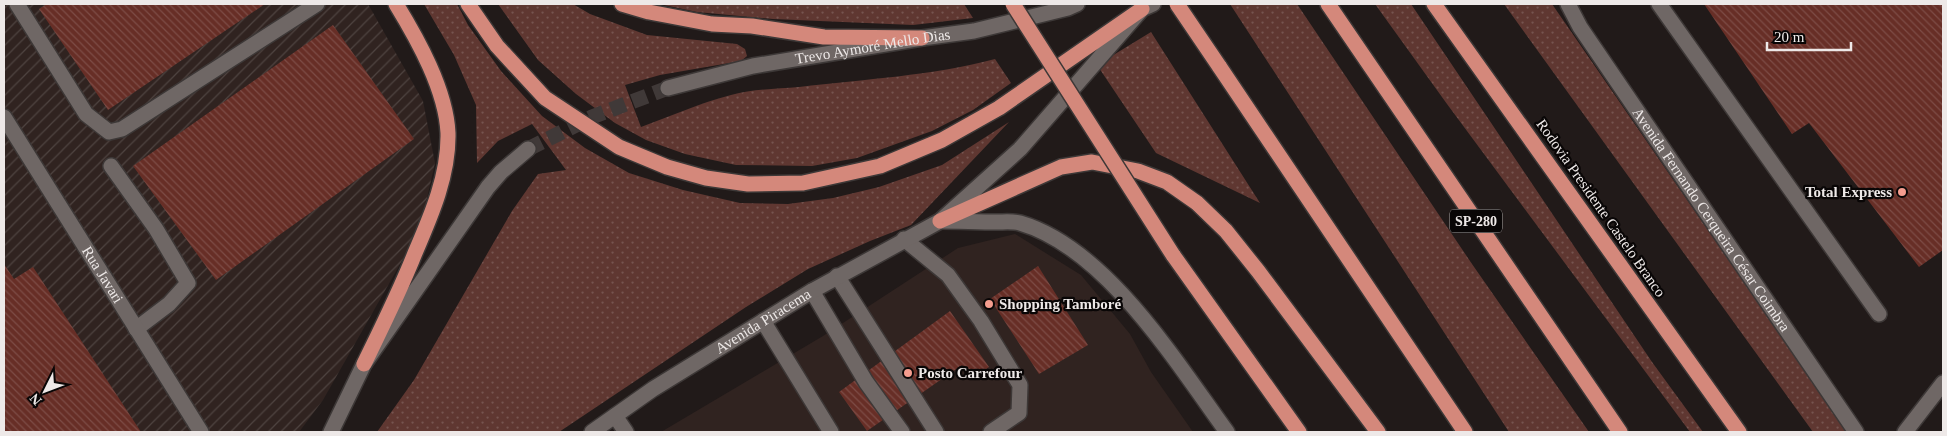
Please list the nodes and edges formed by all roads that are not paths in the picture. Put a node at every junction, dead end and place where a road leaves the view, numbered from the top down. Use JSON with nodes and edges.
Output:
{"nodes":[{"id":1,"x":17,"y":4,"type":"edge"},
{"id":2,"x":317,"y":4,"type":"edge"},
{"id":3,"x":396,"y":4,"type":"edge"},
{"id":4,"x":468,"y":4,"type":"edge"},
{"id":5,"x":622,"y":4,"type":"edge"},
{"id":6,"x":1013,"y":4,"type":"edge"},
{"id":7,"x":1077,"y":4,"type":"edge"},
{"id":8,"x":1177,"y":4,"type":"edge"},
{"id":9,"x":1434,"y":4,"type":"edge"},
{"id":10,"x":1568,"y":4,"type":"edge"},
{"id":11,"x":1659,"y":4,"type":"edge"},
{"id":12,"x":1148,"y":7,"type":"edge"},
{"id":13,"x":1330,"y":7,"type":"edge"},
{"id":14,"x":922,"y":38,"type":"junction"},
{"id":15,"x":668,"y":88,"type":"tunnel mouth"},
{"id":16,"x":4,"y":117,"type":"edge"},
{"id":17,"x":528,"y":149,"type":"tunnel mouth"},
{"id":18,"x":111,"y":166,"type":"dead end"},
{"id":19,"x":940,"y":221,"type":"junction"},
{"id":20,"x":904,"y":239,"type":"junction"},
{"id":21,"x":838,"y":276,"type":"junction"},
{"id":22,"x":812,"y":290,"type":"junction"},
{"id":23,"x":1879,"y":314,"type":"dead end"},
{"id":24,"x":762,"y":321,"type":"junction"},
{"id":25,"x":136,"y":329,"type":"junction"},
{"id":26,"x":364,"y":364,"type":"junction"},
{"id":27,"x":1943,"y":383,"type":"edge"},
{"id":28,"x":615,"y":416,"type":"junction"},
{"id":29,"x":201,"y":432,"type":"edge"},
{"id":30,"x":331,"y":432,"type":"edge"},
{"id":31,"x":592,"y":432,"type":"edge"},
{"id":32,"x":626,"y":432,"type":"edge"},
{"id":33,"x":831,"y":432,"type":"edge"},
{"id":34,"x":902,"y":432,"type":"edge"},
{"id":35,"x":936,"y":432,"type":"edge"},
{"id":36,"x":991,"y":432,"type":"edge"},
{"id":37,"x":1227,"y":432,"type":"edge"},
{"id":38,"x":1299,"y":432,"type":"edge"},
{"id":39,"x":1378,"y":432,"type":"edge"},
{"id":40,"x":1465,"y":432,"type":"edge"},
{"id":41,"x":1620,"y":432,"type":"edge"},
{"id":42,"x":1739,"y":432,"type":"edge"},
{"id":43,"x":1856,"y":432,"type":"edge"},
{"id":44,"x":1905,"y":432,"type":"edge"}],
"edges":[{"from":1,"to":2,"type":"main road"},
{"from":3,"to":26,"type":"highway"},
{"from":4,"to":12,"type":"highway"},
{"from":5,"to":14,"type":"highway"},
{"from":6,"to":38,"type":"highway","bridge":true},
{"from":7,"to":14,"type":"main road","name":"Trevo Aymoré Mello Dias"},
{"from":8,"to":40,"type":"highway","bridge":true},
{"from":9,"to":42,"type":"highway","name":"Rodovia Presidente Castelo Branco"},
{"from":10,"to":43,"type":"main road","name":"Avenida Fernando Cerqueira César Coimbra"},
{"from":11,"to":23,"type":"main road"},
{"from":12,"to":19,"type":"main road"},
{"from":13,"to":41,"type":"highway","number":"SP-280"},
{"from":14,"to":15,"type":"main road","name":"Trevo Aymoré Mello Dias"},
{"from":16,"to":25,"type":"main road","name":"Rua Javari"},
{"from":17,"to":26,"type":"main road"},
{"from":18,"to":25,"type":"main road"},
{"from":19,"to":20,"type":"main road","name":"Avenida Piracema"},
{"from":19,"to":37,"type":"main road"},
{"from":19,"to":39,"type":"highway"},
{"from":20,"to":21,"type":"main road","name":"Avenida Piracema"},
{"from":20,"to":36,"type":"main road"},
{"from":21,"to":22,"type":"main road","name":"Avenida Piracema"},
{"from":21,"to":35,"type":"main road"},
{"from":22,"to":24,"type":"main road","name":"Avenida Piracema"},
{"from":22,"to":34,"type":"main road"},
{"from":24,"to":28,"type":"main road","name":"Avenida Piracema"},
{"from":24,"to":33,"type":"main road"},
{"from":25,"to":29,"type":"main road","name":"Rua Javari"},
{"from":26,"to":30,"type":"main road"},
{"from":27,"to":44,"type":"main road"},
{"from":28,"to":31,"type":"main road","name":"Avenida Piracema"},
{"from":28,"to":32,"type":"main road"}]}
